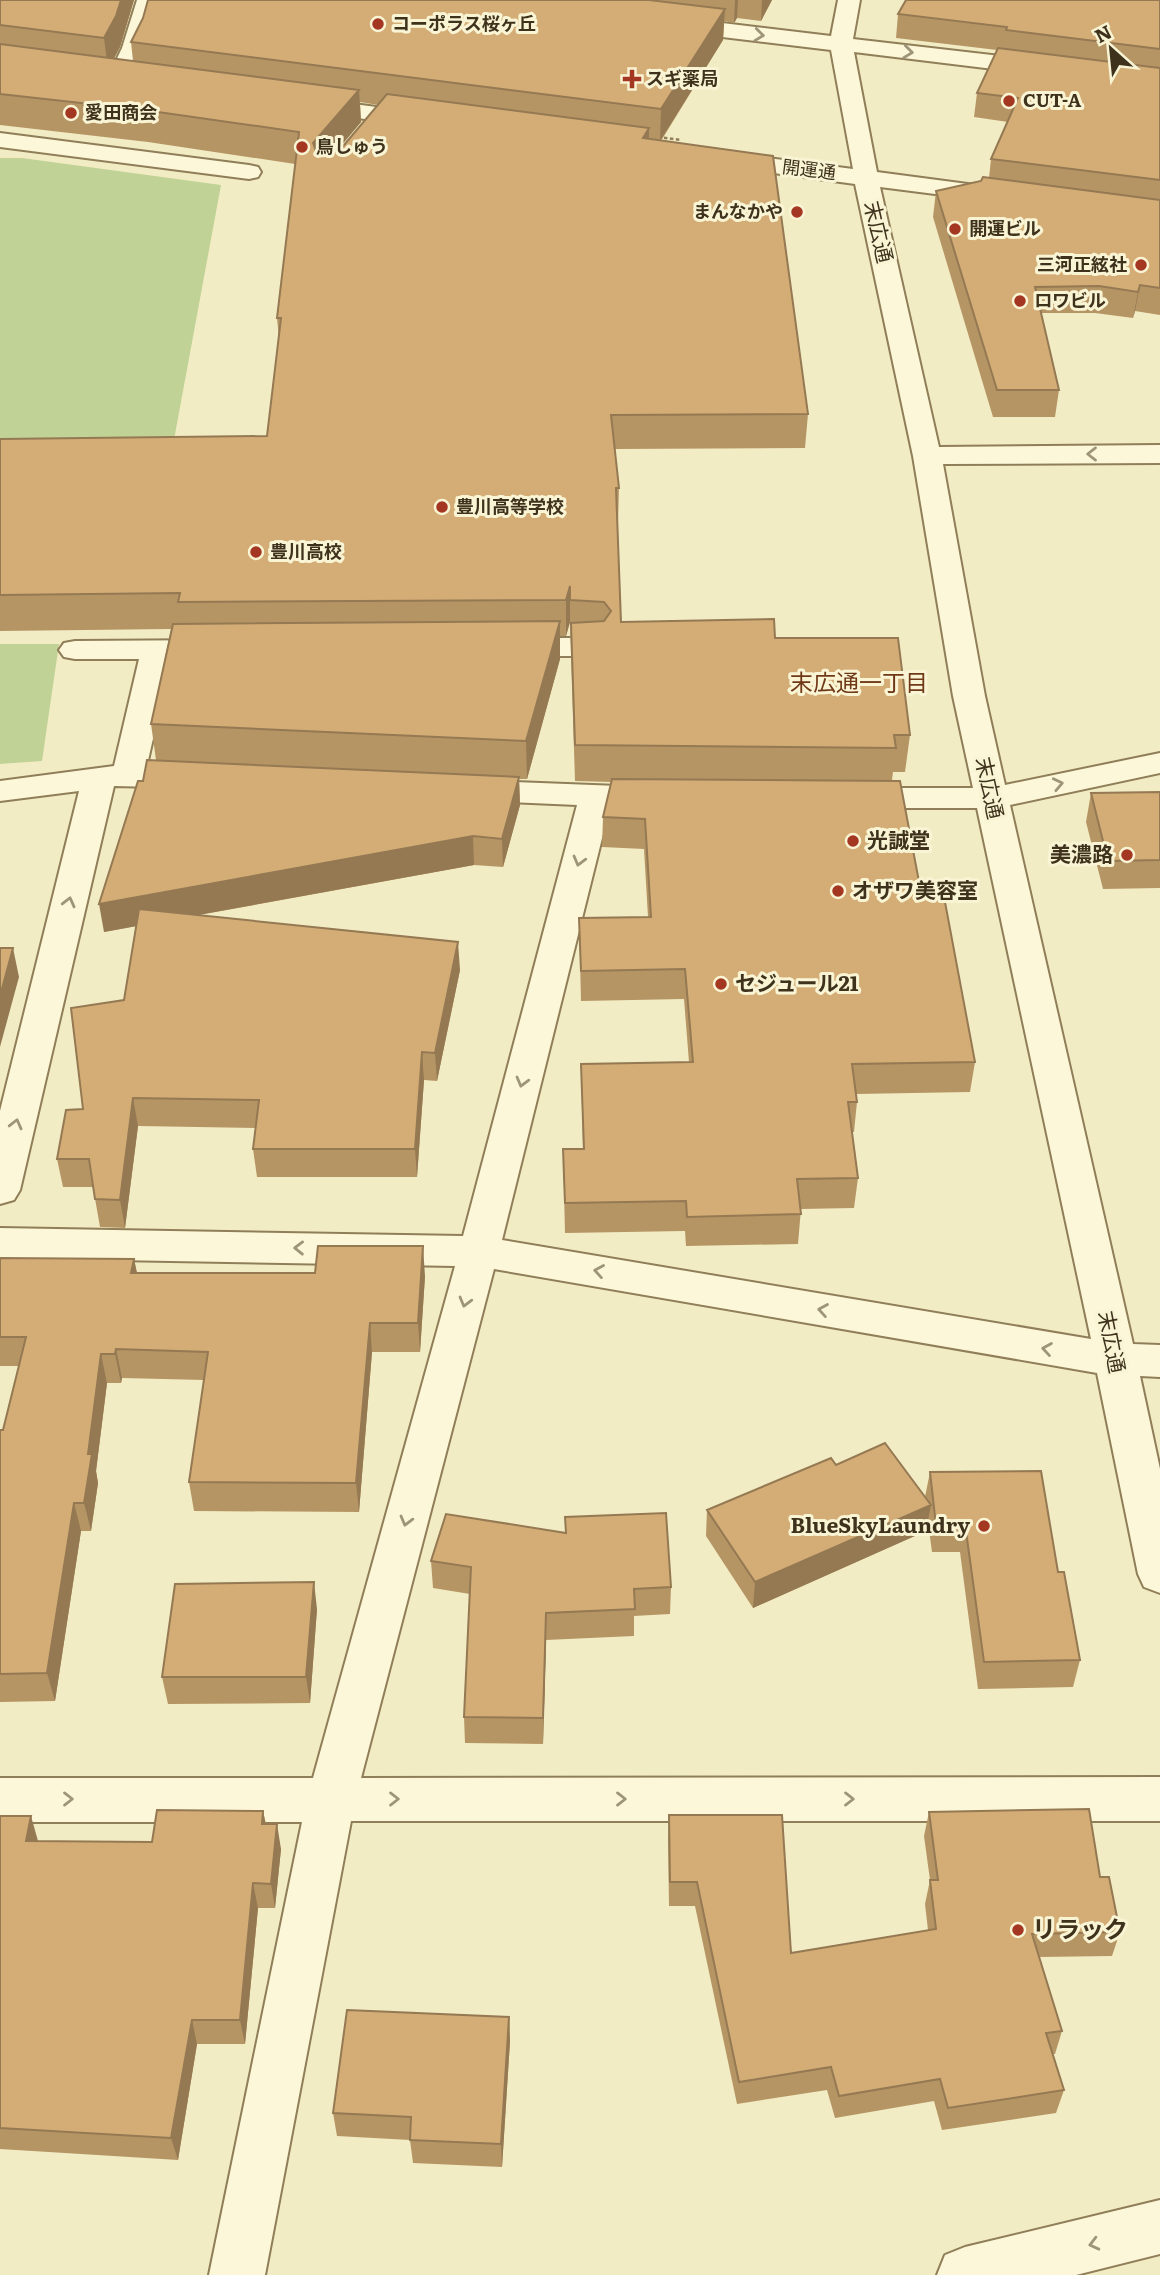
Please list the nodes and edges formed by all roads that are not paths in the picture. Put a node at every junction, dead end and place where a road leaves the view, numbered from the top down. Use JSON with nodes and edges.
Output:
{"nodes":[{"id":1,"x":148,"y":0,"type":"edge"},
{"id":2,"x":849,"y":0,"type":"edge"},
{"id":3,"x":647,"y":21,"type":"edge"},
{"id":4,"x":841,"y":44,"type":"junction"},
{"id":5,"x":1064,"y":71,"type":"edge"},
{"id":6,"x":91,"y":78,"type":"edge"},
{"id":7,"x":117,"y":81,"type":"junction"},
{"id":8,"x":148,"y":84,"type":"edge"},
{"id":9,"x":286,"y":102,"type":"edge"},
{"id":10,"x":382,"y":115,"type":"junction"},
{"id":11,"x":451,"y":124,"type":"edge"},
{"id":12,"x":363,"y":138,"type":"edge"},
{"id":13,"x":0,"y":140,"type":"edge"},
{"id":14,"x":700,"y":156,"type":"edge"},
{"id":15,"x":249,"y":172,"type":"dead end"},
{"id":16,"x":866,"y":177,"type":"junction"},
{"id":17,"x":1024,"y":198,"type":"edge"},
{"id":18,"x":1160,"y":454,"type":"edge"},
{"id":19,"x":927,"y":456,"type":"junction"},
{"id":20,"x":592,"y":647,"type":"edge"},
{"id":21,"x":484,"y":648,"type":"edge"},
{"id":22,"x":252,"y":649,"type":"edge"},
{"id":23,"x":75,"y":650,"type":"dead end"},
{"id":24,"x":157,"y":650,"type":"junction"},
{"id":25,"x":1160,"y":764,"type":"edge"},
{"id":26,"x":114,"y":776,"type":"junction"},
{"id":27,"x":225,"y":779,"type":"edge"},
{"id":28,"x":431,"y":788,"type":"edge"},
{"id":29,"x":0,"y":790,"type":"edge"},
{"id":30,"x":596,"y":795,"type":"junction"},
{"id":31,"x":651,"y":796,"type":"edge"},
{"id":32,"x":827,"y":797,"type":"edge"},
{"id":33,"x":991,"y":798,"type":"junction"},
{"id":34,"x":0,"y":1190,"type":"edge"},
{"id":35,"x":0,"y":1243,"type":"edge"},
{"id":36,"x":479,"y":1251,"type":"junction"},
{"id":37,"x":1114,"y":1359,"type":"junction"},
{"id":38,"x":1160,"y":1361,"type":"edge"},
{"id":39,"x":1160,"y":1574,"type":"edge"},
{"id":40,"x":331,"y":1799,"type":"junction"},
{"id":41,"x":1160,"y":1799,"type":"edge"},
{"id":42,"x":0,"y":1800,"type":"edge"},
{"id":43,"x":1160,"y":2227,"type":"edge"},
{"id":44,"x":237,"y":2275,"type":"edge"},
{"id":45,"x":965,"y":2275,"type":"edge"}],
"edges":[{"from":1,"to":7,"type":"street"},
{"from":2,"to":4,"type":"street","name":"末広通"},
{"from":3,"to":4,"type":"street","one_way":true},
{"from":4,"to":5,"type":"street","one_way":true},
{"from":4,"to":16,"type":"street","name":"末広通"},
{"from":6,"to":7,"type":"street"},
{"from":7,"to":8,"type":"street"},
{"from":9,"to":10,"type":"street"},
{"from":10,"to":11,"type":"street"},
{"from":10,"to":12,"type":"street"},
{"from":13,"to":15,"type":"street"},
{"from":14,"to":16,"type":"street","name":"開運通"},
{"from":16,"to":17,"type":"street","name":"開運通"},
{"from":16,"to":19,"type":"street","name":"末広通"},
{"from":18,"to":19,"type":"street","one_way":true},
{"from":19,"to":33,"type":"street","name":"末広通"},
{"from":20,"to":21,"type":"street"},
{"from":22,"to":24,"type":"street"},
{"from":23,"to":24,"type":"street"},
{"from":24,"to":26,"type":"street"},
{"from":33,"to":25,"type":"street","one_way":true},
{"from":26,"to":27,"type":"street"},
{"from":26,"to":29,"type":"street"},
{"from":34,"to":26,"type":"street","one_way":true},
{"from":28,"to":30,"type":"street"},
{"from":30,"to":31,"type":"street"},
{"from":30,"to":36,"type":"street","one_way":true},
{"from":32,"to":33,"type":"street"},
{"from":33,"to":37,"type":"street","name":"末広通"},
{"from":36,"to":35,"type":"street","one_way":true},
{"from":37,"to":36,"type":"street","one_way":true},
{"from":36,"to":40,"type":"street","one_way":true},
{"from":37,"to":38,"type":"street"},
{"from":37,"to":39,"type":"street","name":"末広通"},
{"from":40,"to":41,"type":"street","one_way":true},
{"from":42,"to":40,"type":"street","one_way":true},
{"from":40,"to":44,"type":"street"},
{"from":43,"to":45,"type":"street","one_way":true}]}
